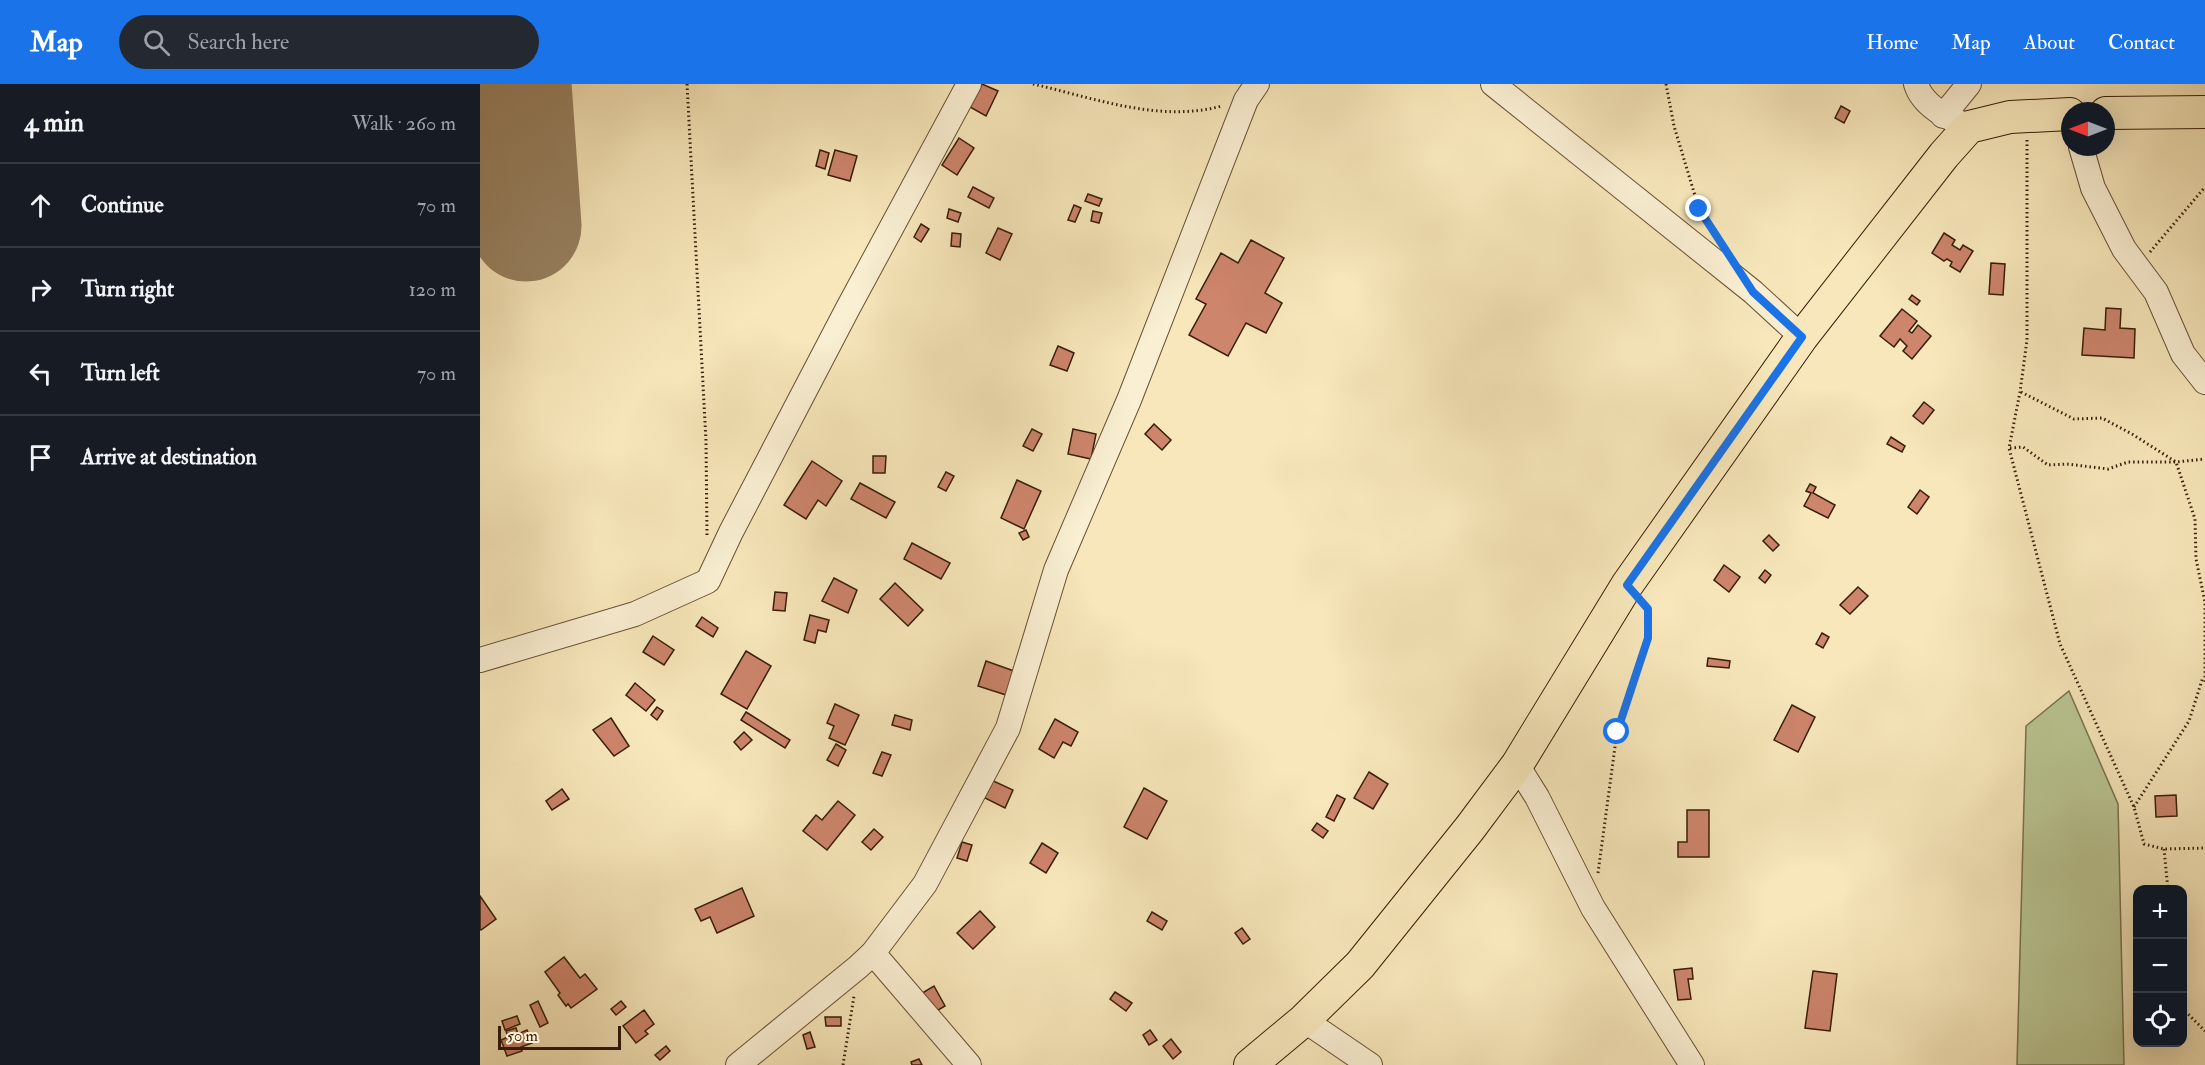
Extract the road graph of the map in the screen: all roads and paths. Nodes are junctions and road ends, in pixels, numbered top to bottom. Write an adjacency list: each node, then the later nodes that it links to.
1 (687, 84): 24 (path)
2 (969, 84): 26 (street)
3 (1033, 84): 8 (path)
4 (1493, 84): 18 (street)
5 (1666, 84): 16 (path)
6 (1969, 84): 13 (street)
7 (1914, 87): 13 (street)
8 (1251, 92): 35 (street)
9 (2205, 112): 10 (main road)
10 (2115, 113)
11 (2061, 114): 12 (main road)
12 (2027, 116): 13 (main road); 20 (path)
13 (1956, 122): 18 (main road)
14 (2084, 156): 17 (street)
15 (2205, 187): 17 (path)
16 (1717, 237)
17 (2139, 268): 19 (street)
18 (1802, 337): 25 (main road)
19 (2205, 382)
20 (2020, 392): 21 (path); 23 (path)
21 (2009, 448): 23 (path); 30 (path)
22 (2205, 459): 23 (path)
23 (2176, 462): 27 (path)
24 (708, 546)
25 (1627, 585): 29 (main road); 33 (path)
26 (480, 660)
27 (2204, 676): 28 (path); 30 (path)
28 (2205, 684)
29 (1517, 765): 37 (main road); 44 (street)
30 (2134, 807): 32 (path)
31 (2205, 848): 32 (path)
32 (2164, 849): 34 (path)
33 (1598, 873)
34 (2168, 885)
35 (866, 960): 39 (street); 40 (path); 41 (street)
36 (2187, 1013): 38 (path)
37 (1304, 1020): 42 (main road); 43 (street)
38 (2205, 1031)
39 (738, 1065)
40 (843, 1065)
41 (969, 1065)
42 (1250, 1065)
43 (1370, 1065)
44 (1692, 1065)

